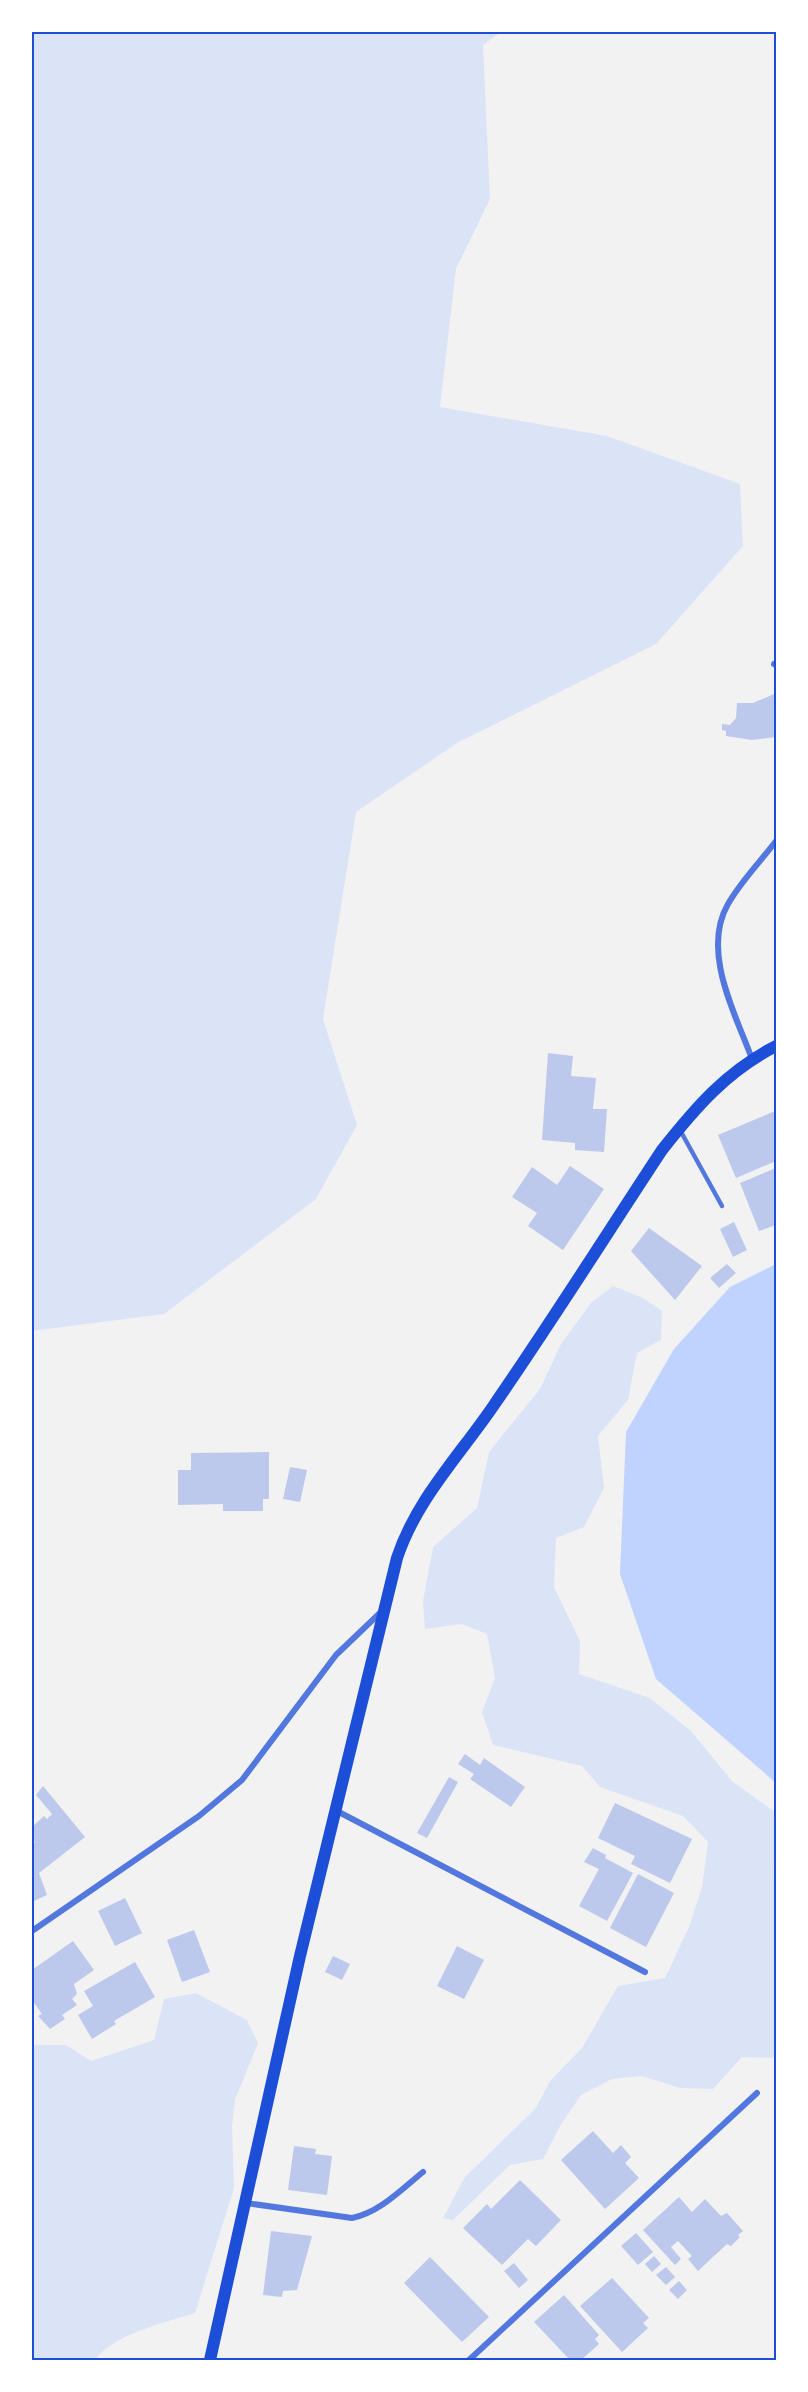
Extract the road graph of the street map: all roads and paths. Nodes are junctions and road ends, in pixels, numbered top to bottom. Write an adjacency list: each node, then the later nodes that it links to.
1 (777, 841): 3 (street)
2 (777, 1046): 3 (main road)
3 (752, 1059): 4 (main road)
4 (679, 1129): 5 (lane); 6 (main road)
5 (722, 1206)
6 (386, 1608): 7 (main road); 8 (street)
7 (335, 1810): 9 (street); 12 (main road)
8 (32, 1931)
9 (645, 1972)
10 (758, 2093): 14 (street)
11 (423, 2172): 12 (street)
12 (246, 2204): 13 (main road)
13 (210, 2361)
14 (469, 2361)

